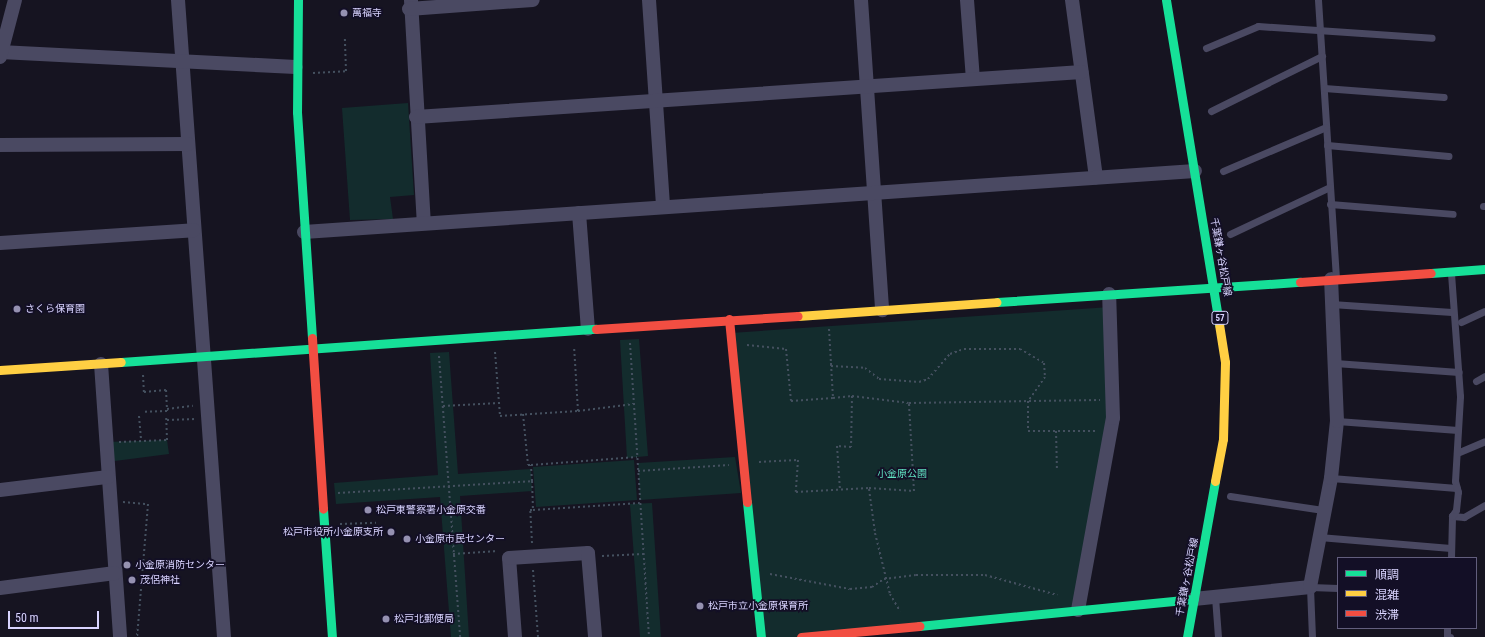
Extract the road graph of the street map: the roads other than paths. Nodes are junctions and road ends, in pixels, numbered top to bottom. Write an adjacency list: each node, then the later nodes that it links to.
1 (14, 0): 15 (street)
2 (178, 0): 17 (street)
3 (298, 0): 18 (street)
4 (533, 0): 11 (street)
5 (649, 0): 24 (street)
6 (861, 0): 21 (street)
7 (967, 0): 20 (street)
8 (1072, 0): 19 (street)
9 (1166, 0): 32 (street, 千葉鎌ヶ谷松戸線 / 57)
10 (1318, 0): 12 (lane)
11 (410, 4): 26 (street)
12 (1320, 30): 13 (lane); 14 (lane); 16 (lane)
13 (1432, 38)
14 (1206, 48)
15 (0, 54): 17 (street)
16 (1322, 56): 22 (lane); 25 (lane)
17 (183, 64): 18 (street); 28 (street)
18 (302, 70): 43 (street)
19 (1081, 72): 20 (street); 34 (street)
20 (973, 79): 21 (street)
21 (867, 87): 24 (street); 36 (street)
22 (1324, 88): 23 (lane); 27 (lane)
23 (1444, 97)
24 (656, 101): 26 (street); 38 (street)
25 (1211, 111)
26 (416, 117): 41 (street)
27 (1326, 127): 30 (lane); 33 (lane)
28 (188, 144): 29 (street); 42 (street)
29 (0, 145)
30 (1327, 145): 31 (lane); 35 (lane)
31 (1449, 156)
32 (1195, 171): 34 (street); 49 (street, 千葉鎌ヶ谷松戸線 / 57)
33 (1223, 171)
34 (1096, 177): 36 (street)
35 (1330, 187): 37 (lane); 44 (lane)
36 (874, 192): 38 (street); 52 (street)
37 (1330, 204): 40 (lane); 48 (lane)
38 (663, 207): 39 (street)
39 (579, 213): 41 (street); 57 (street)
40 (1453, 214)
41 (424, 223): 43 (street)
42 (194, 230): 45 (street); 59 (street)
43 (304, 232): 58 (street)
44 (1230, 234)
45 (0, 244)
46 (1485, 269): 47 (street)
47 (1451, 271): 48 (street); 54 (lane)
48 (1333, 279): 49 (street); 51 (street)
49 (1215, 286): 50 (street); 86 (street, 千葉鎌ヶ谷松戸線 / 57)
50 (1109, 294): 52 (street); 87 (street)
51 (1331, 304): 54 (lane); 60 (street)
52 (882, 310): 55 (street)
53 (1485, 311): 56 (lane)
54 (1452, 312): 63 (lane)
55 (730, 319): 57 (street); 94 (street)
56 (1461, 322)
57 (588, 329): 58 (street)
58 (313, 348): 59 (street); 91 (street)
59 (204, 356): 61 (street); 90 (street)
60 (1335, 363): 63 (lane); 66 (street)
61 (101, 364): 62 (street); 70 (street)
62 (0, 370)
63 (1459, 372): 67 (lane)
64 (1485, 376): 65 (lane)
65 (1476, 381)
66 (1337, 421): 67 (lane); 71 (street)
67 (1458, 430): 69 (lane)
68 (1485, 441): 69 (lane)
69 (1457, 453): 72 (lane)
70 (108, 477): 73 (street); 81 (street)
71 (1330, 478): 72 (lane); 76 (street)
72 (1457, 488): 77 (lane)
73 (0, 490)
74 (1230, 496): 76 (lane)
75 (1485, 505): 77 (lane)
76 (1323, 510): 78 (street)
77 (1452, 516): 79 (lane)
78 (1319, 537): 79 (lane); 82 (street)
79 (1451, 548): 80 (lane)
80 (1451, 557)
81 (115, 573): 83 (street); 89 (street)
82 (1310, 586): 84 (lane); 85 (street); 98 (lane)
83 (0, 588)
84 (1337, 588)
85 (1215, 597): 86 (street); 97 (lane)
86 (1194, 599): 87 (street); 96 (street, 千葉鎌ヶ谷松戸線 / 57)
87 (1079, 604): 95 (street)
88 (1447, 629): 99 (lane)
89 (120, 637)
90 (224, 637)
91 (332, 637)
92 (515, 637): 93 (street)
93 (595, 637)
94 (761, 637)
95 (801, 637)
96 (1187, 637)
97 (1218, 637)
98 (1312, 637)
99 (1450, 637)

